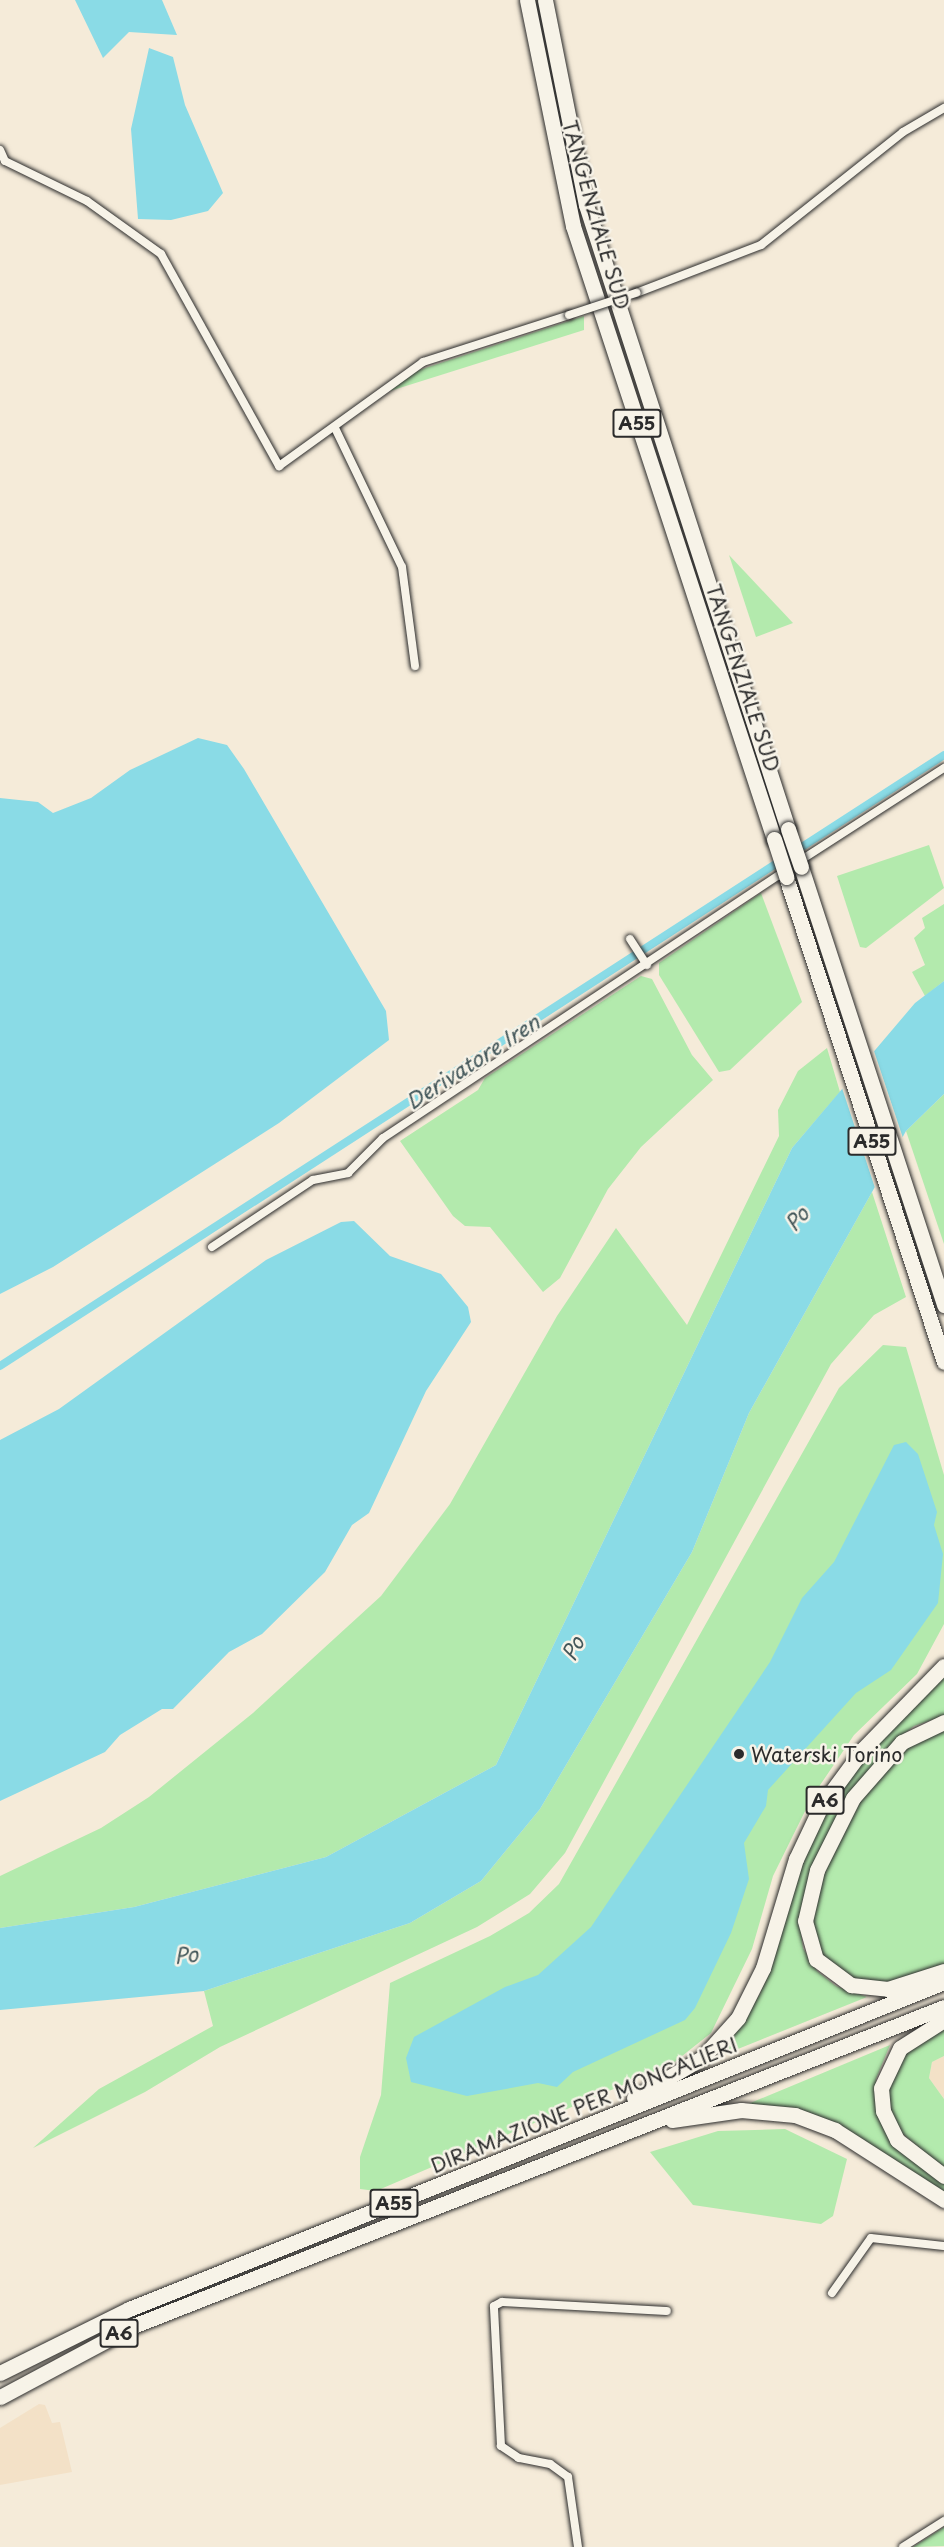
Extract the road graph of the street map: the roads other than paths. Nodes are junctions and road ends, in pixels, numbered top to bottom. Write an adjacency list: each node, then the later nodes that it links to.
1 (527, 0): 12 (highway, TANGENZIALE SUD / A55, bridge)
2 (545, 0): 11 (highway, TANGENZIALE SUD / A55, bridge)
3 (944, 108): 5 (street, bridge)
4 (0, 150): 5 (street)
5 (335, 428): 6 (street)
6 (414, 666)
7 (944, 768): 9 (street)
8 (630, 939): 9 (street)
9 (647, 965): 10 (street)
10 (212, 1247)
11 (943, 1301)
12 (944, 1362)
13 (944, 1666): 20 (highway, A6)
14 (944, 1722): 15 (highway)
15 (944, 1971)
16 (944, 1982): 20 (highway, DIRAMAZIONE PER MONCALIERI / A55)
17 (944, 2007): 19 (highway, DIRAMAZIONE PER MONCALIERI / A55)
18 (944, 2020): 21 (highway)
19 (654, 2122): 22 (highway); 25 (highway, DIRAMAZIONE PER MONCALIERI / A55)
20 (549, 2142): 24 (highway, DIRAMAZIONE PER MONCALIERI / A55)
21 (944, 2176)
22 (944, 2200)
23 (944, 2246): 26 (street)
24 (238, 2265): 28 (highway, A6)
25 (244, 2282): 29 (highway, A6)
26 (831, 2293)
27 (667, 2311): 31 (street)
28 (0, 2373)
29 (0, 2397)
30 (944, 2521): 32 (street)
31 (578, 2547)
32 (903, 2547)

